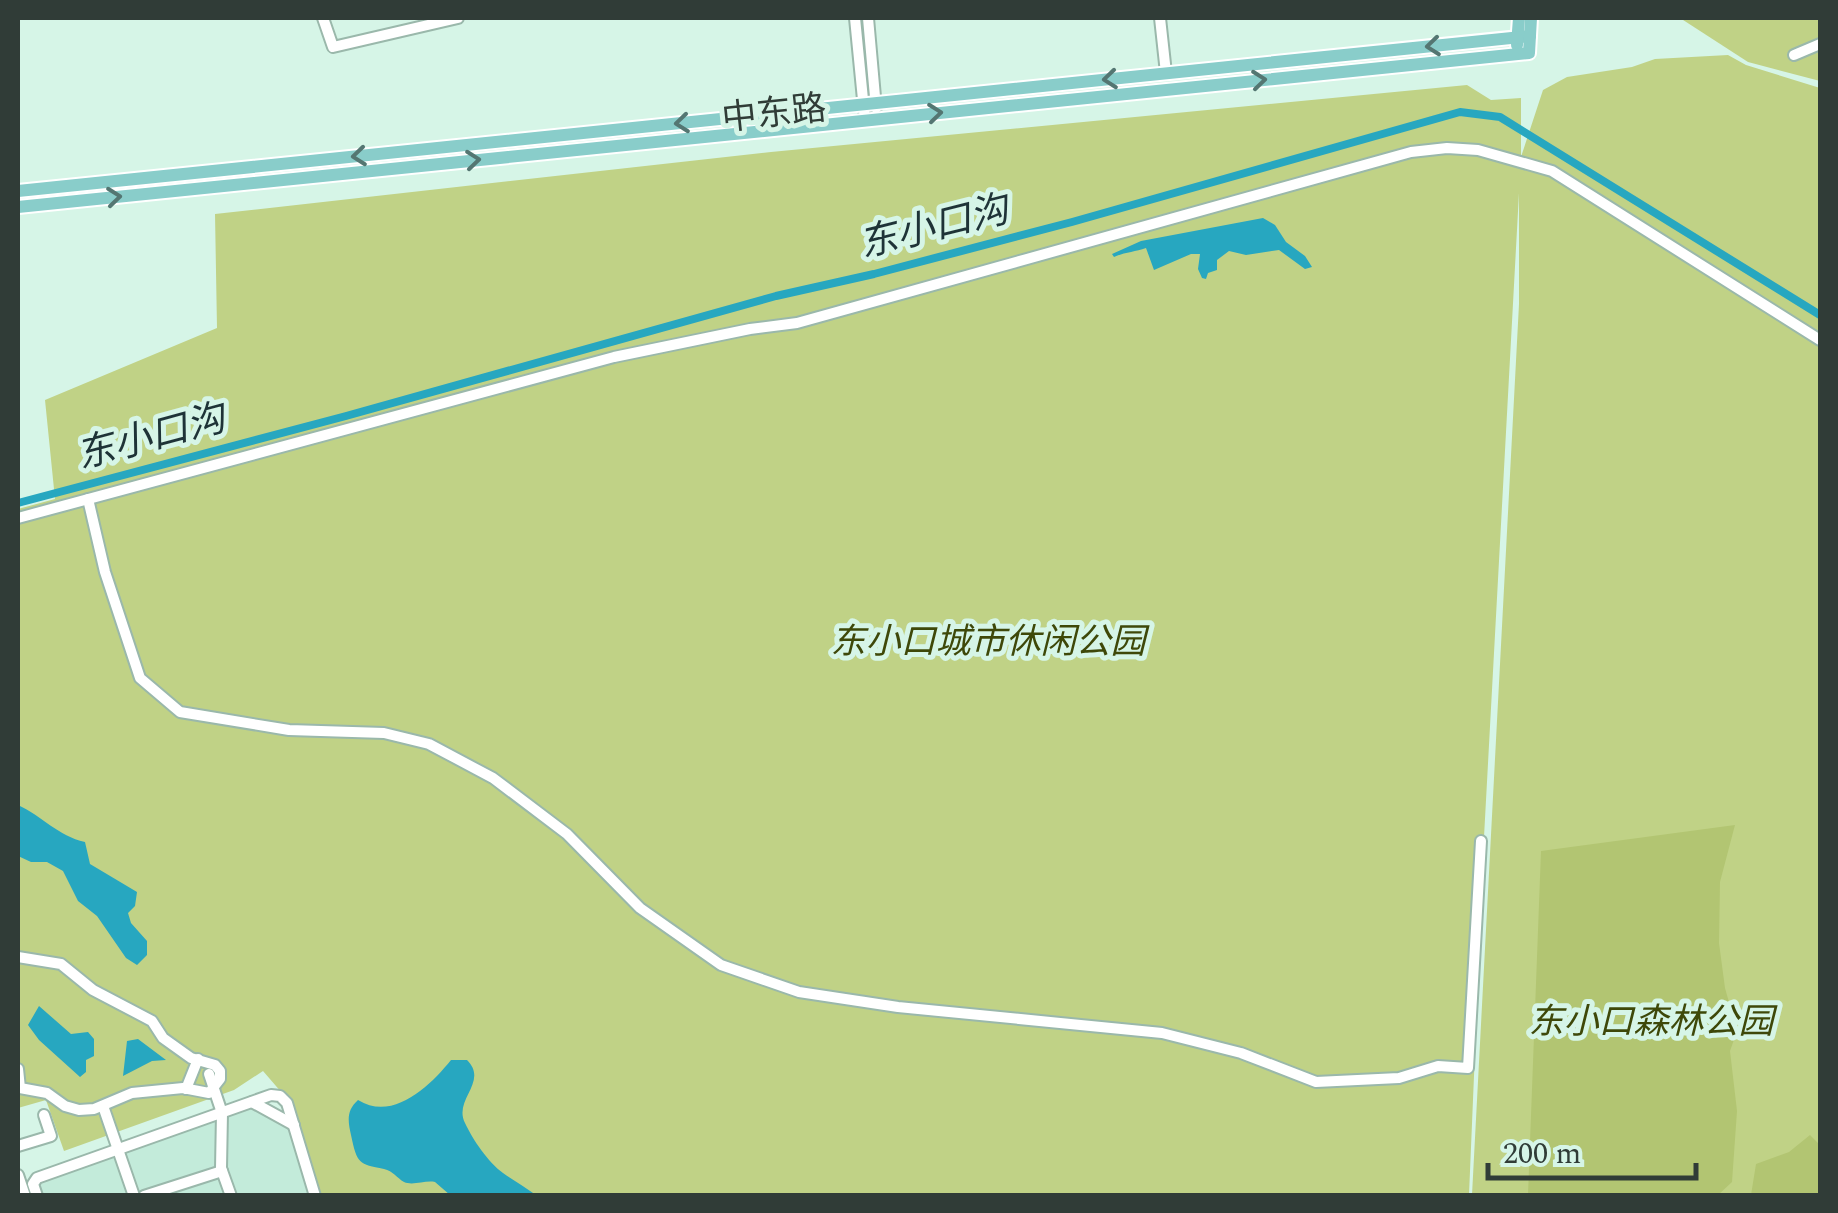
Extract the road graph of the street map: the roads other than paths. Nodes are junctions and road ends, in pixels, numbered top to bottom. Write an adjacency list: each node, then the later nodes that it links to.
1 (323, 18): 2 (street)
2 (458, 18)
3 (856, 18): 12 (street)
4 (868, 18): 12 (street)
5 (1160, 18): 11 (street)
6 (1518, 18): 8 (main road)
7 (1531, 18): 8 (main road)
8 (1524, 37): 11 (main road, 中东路, one-way to 11); 13 (main road, 中东路, one-way to 8)
9 (1820, 44): 10 (street)
10 (1794, 55)
11 (1166, 73): 12 (main road, 中东路, one-way to 12)
12 (870, 104): 13 (street); 14 (main road, 中东路, one-way to 14)
13 (872, 120): 15 (main road, 中东路, one-way to 13)
14 (18, 191)
15 (18, 206)
16 (1820, 340): 17 (street)
17 (88, 499): 18 (street); 19 (street)
18 (18, 518)
19 (1481, 841)
20 (18, 956): 21 (street)
21 (198, 1059): 24 (street); 25 (street)
22 (18, 1069): 27 (street)
23 (209, 1074): 25 (street)
24 (186, 1089): 25 (street); 27 (street)
25 (214, 1089): 28 (street)
26 (252, 1102): 28 (street); 30 (street); 30 (street)
27 (103, 1106): 32 (street)
28 (222, 1113): 32 (street); 33 (street)
29 (44, 1114): 31 (street)
30 (294, 1125): 40 (street)
31 (18, 1146)
32 (118, 1150): 36 (street); 37 (street)
33 (222, 1170): 38 (street); 39 (street)
34 (18, 1175): 35 (street)
35 (25, 1196)
36 (37, 1196)
37 (134, 1196)
38 (144, 1196)
39 (231, 1196)
40 (315, 1196)

